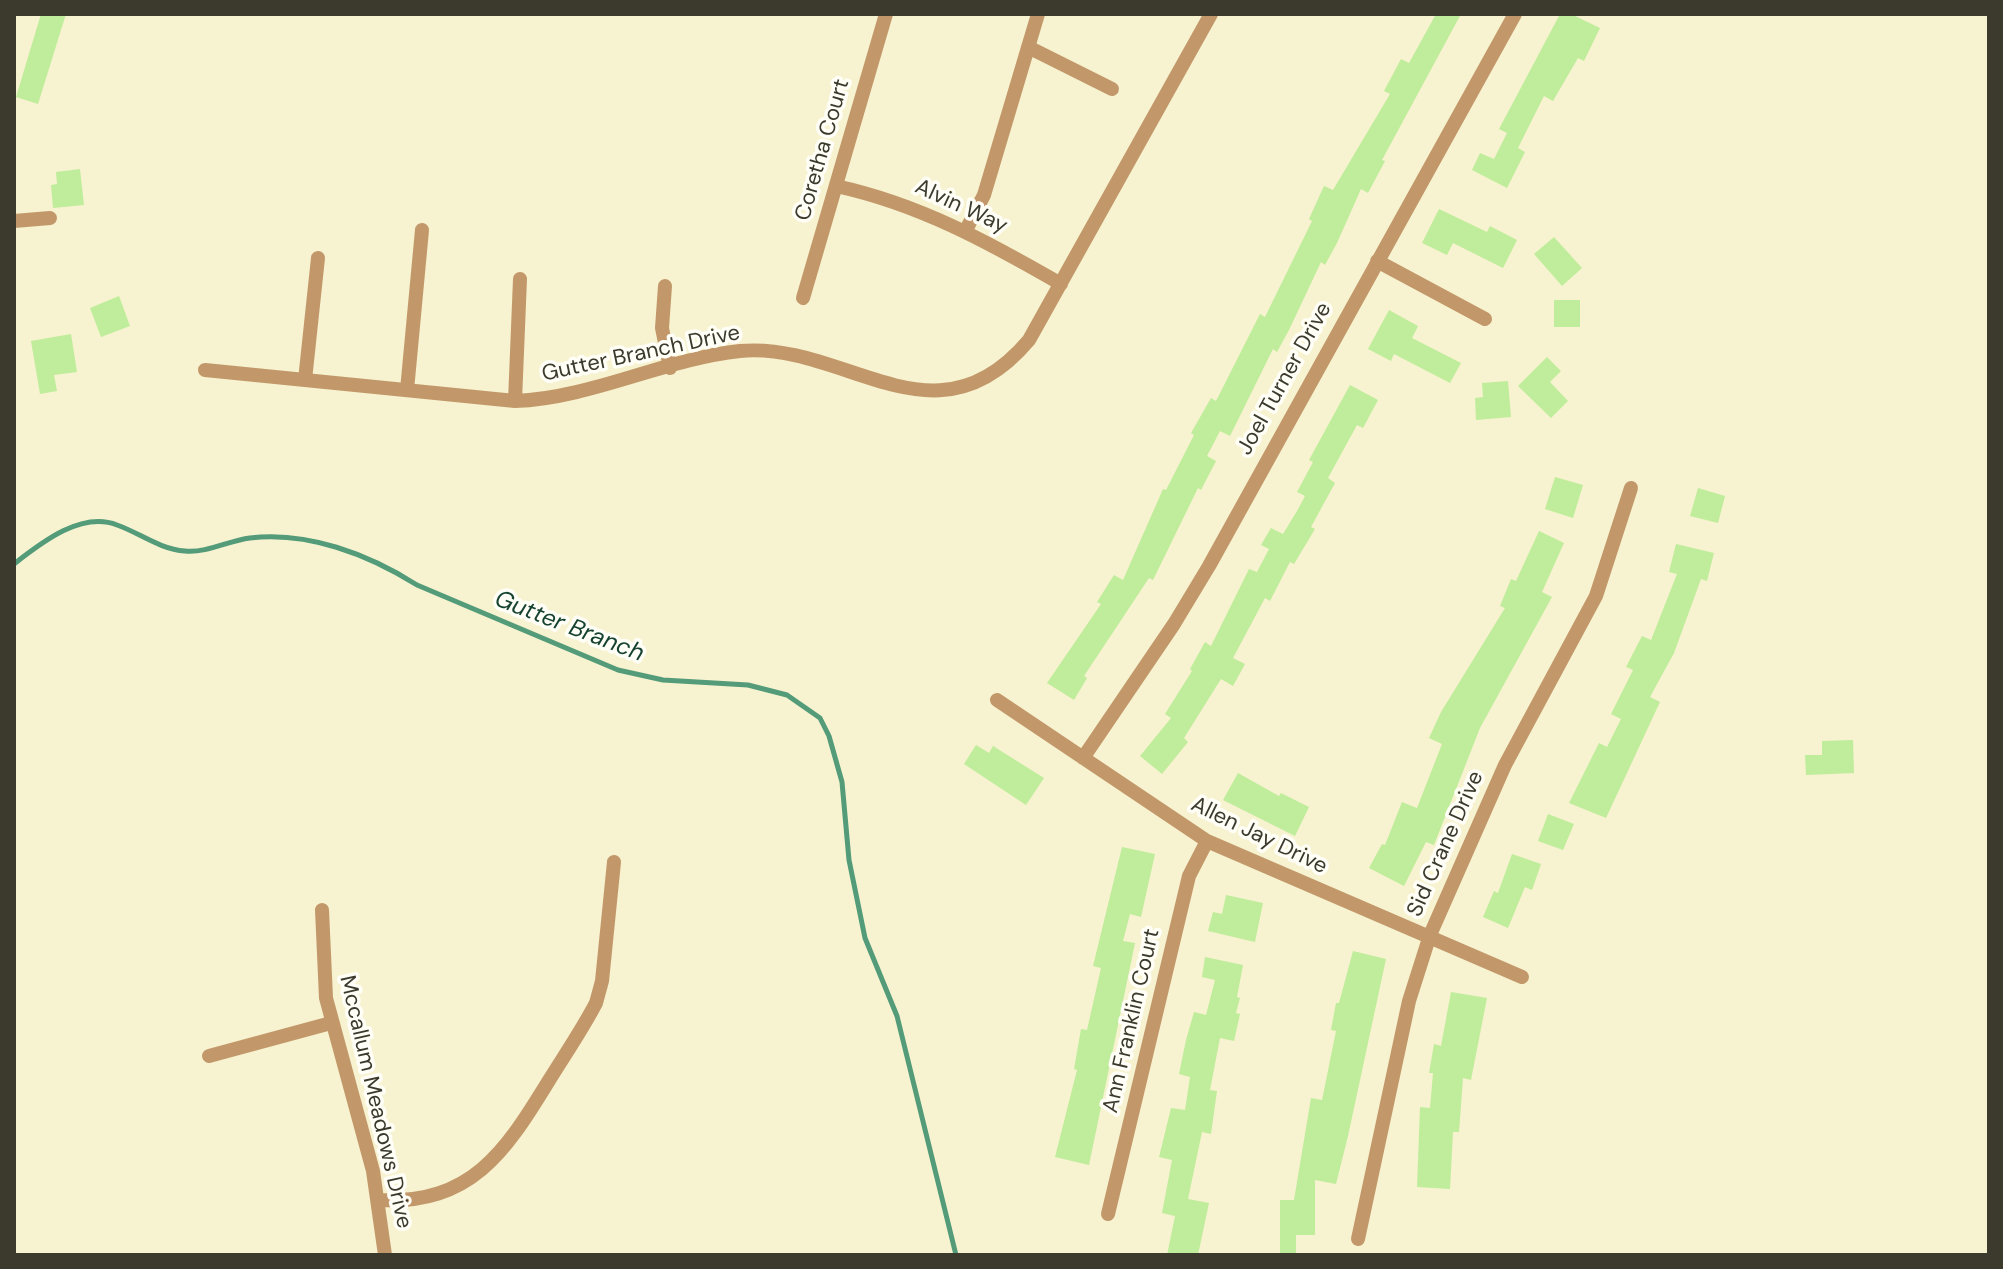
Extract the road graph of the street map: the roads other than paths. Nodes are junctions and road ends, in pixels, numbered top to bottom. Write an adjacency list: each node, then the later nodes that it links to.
1 (886, 14): 7 (street, Coretha Court)
2 (1038, 14): 5 (street)
3 (1211, 14): 15 (street, Gutter Branch Drive)
4 (1515, 14): 13 (street, Joel Turner Drive)
5 (1028, 47): 6 (street); 11 (street)
6 (1112, 89)
7 (836, 186): 11 (street, Alvin Way); 17 (street, Coretha Court)
8 (50, 218): 9 (street)
9 (14, 221)
10 (422, 230): 22 (street)
11 (966, 230): 15 (street, Alvin Way)
12 (318, 258): 21 (street)
13 (1377, 261): 18 (street); 26 (street, Joel Turner Drive)
14 (520, 279): 23 (street)
15 (1061, 284): 19 (street, Gutter Branch Drive)
16 (665, 286): 19 (street)
17 (803, 298)
18 (1485, 319)
19 (670, 368): 23 (street, Gutter Branch Drive)
20 (205, 370): 21 (street, Gutter Branch Drive)
21 (305, 380): 22 (street, Gutter Branch Drive)
22 (407, 390): 23 (street, Gutter Branch Drive)
23 (515, 401)
24 (1631, 488): 30 (street, Sid Crane Drive)
25 (997, 700): 26 (street, Allen Jay Drive)
26 (1083, 758): 27 (street, Allen Jay Drive)
27 (1207, 841): 30 (street, Allen Jay Drive); 35 (street, Ann Franklin Court)
28 (614, 862): 34 (street)
29 (322, 910): 32 (street, Mccallum Meadows Drive)
30 (1430, 935): 31 (street, Allen Jay Drive); 36 (street, Sid Crane Drive)
31 (1522, 977)
32 (331, 1023): 33 (street); 34 (street, Mccallum Meadows Drive)
33 (209, 1056)
34 (379, 1200): 37 (street, Mccallum Meadows Drive)
35 (1108, 1214)
36 (1358, 1239)
37 (385, 1255)

